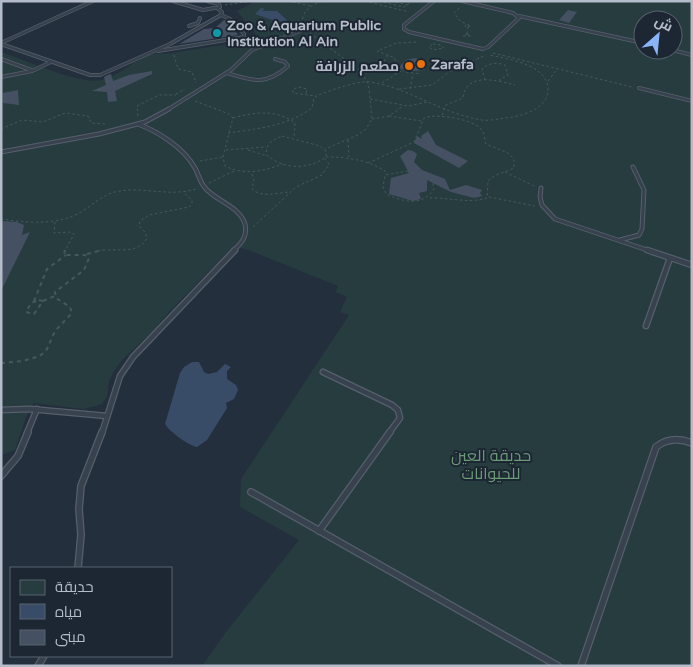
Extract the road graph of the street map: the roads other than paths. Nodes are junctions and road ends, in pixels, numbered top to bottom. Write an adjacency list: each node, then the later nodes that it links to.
1 (93, 1): 13 (lane)
2 (173, 1): 6 (lane)
3 (207, 1): 6 (lane)
4 (434, 1): 8 (lane)
5 (462, 1): 8 (lane)
6 (219, 7): 7 (lane)
7 (221, 15): 14 (lane); 14 (lane)
8 (519, 16): 12 (lane)
9 (200, 18): 10 (lane)
10 (189, 26)
11 (305, 29): 19 (lane)
12 (633, 42)
13 (1, 44): 17 (lane)
14 (154, 51): 17 (lane)
15 (1, 59): 18 (lane)
16 (275, 59): 19 (lane)
17 (51, 62): 18 (lane)
18 (32, 71): 20 (lane)
19 (227, 73): 23 (lane)
20 (2, 76)
21 (639, 88): 22 (lane)
22 (692, 101)
23 (138, 124): 24 (lane); 34 (lane)
24 (1, 152)
25 (633, 167): 27 (lane)
26 (541, 188): 27 (lane)
27 (618, 241): 28 (lane)
28 (670, 258): 29 (lane); 30 (lane)
29 (692, 265)
30 (646, 326)
31 (323, 372): 38 (lane)
32 (38, 409): 33 (lane); 34 (lane); 36 (lane)
33 (1, 410)
34 (106, 416): 39 (lane)
35 (692, 443): 41 (lane)
36 (1, 476)
37 (251, 492): 38 (lane)
38 (319, 531): 40 (lane)
39 (78, 567)
40 (558, 666)
41 (581, 666)

